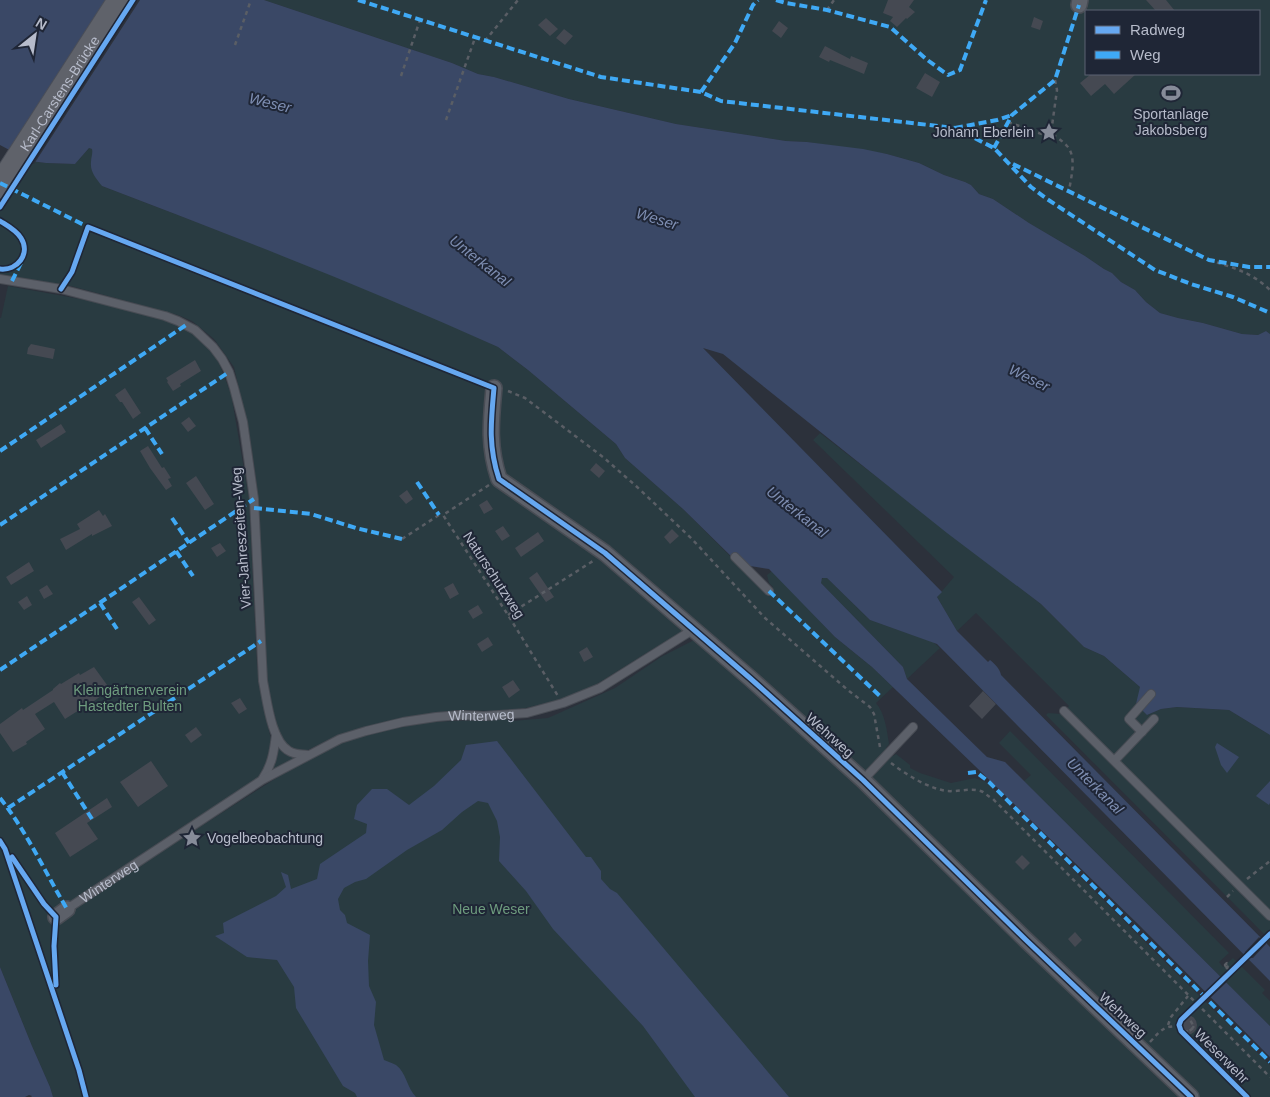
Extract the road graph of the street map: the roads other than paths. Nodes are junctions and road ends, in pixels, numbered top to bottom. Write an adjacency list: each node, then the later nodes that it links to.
1 (120, 0): 2 (main road, Karl-Carstens-Brücke)
2 (0, 186)
3 (0, 279): 13 (lane, Vier-Jahreszeiten-Weg)
4 (494, 388): 7 (street, Wehrweg)
5 (735, 557): 6 (lane)
6 (770, 591)
7 (694, 629): 14 (lane, Winterweg); 17 (street, Wehrweg)
8 (1151, 694): 12 (lane)
9 (1064, 711): 15 (lane)
10 (1154, 719): 12 (lane)
11 (913, 727): 17 (lane)
12 (1142, 732): 15 (lane)
13 (276, 735): 14 (lane, Vier-Jahreszeiten-Weg); 16 (lane)
14 (310, 754): 16 (lane, Winterweg)
15 (1115, 760): 19 (lane)
16 (262, 780): 18 (lane, Winterweg)
17 (863, 780): 20 (street, Wehrweg)
18 (61, 913)
19 (1270, 916)
20 (1191, 1097)

